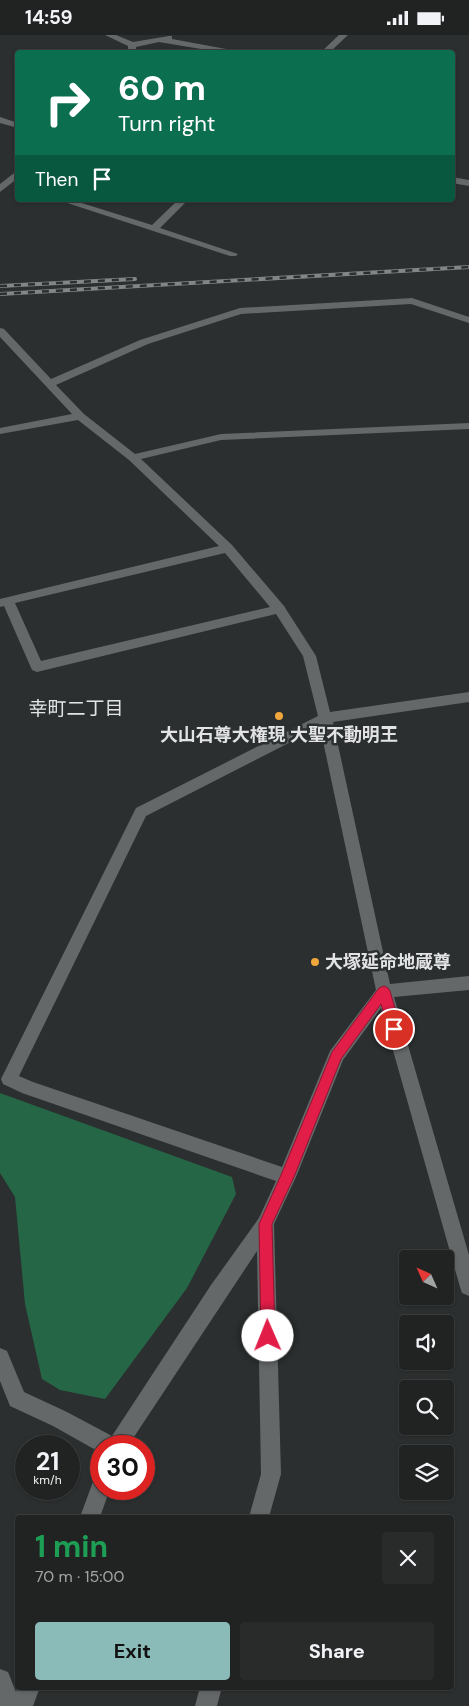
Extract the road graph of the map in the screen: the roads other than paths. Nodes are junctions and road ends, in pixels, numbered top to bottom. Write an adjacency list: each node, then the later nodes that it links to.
1 (109, 35): 5 (street)
2 (186, 35): 4 (street)
3 (344, 35): 7 (street)
4 (160, 40): 5 (street); 6 (street)
5 (132, 49)
6 (225, 50)
7 (327, 50)
8 (0, 120): 9 (street)
9 (15, 125)
10 (15, 176): 13 (street)
11 (455, 181): 12 (street)
12 (469, 183)
13 (4, 186)
14 (69, 202): 16 (street)
15 (181, 202): 16 (street)
16 (153, 229): 17 (street)
17 (233, 255)
18 (469, 319): 20 (street)
19 (0, 331): 20 (street)
20 (50, 384): 21 (street)
21 (80, 416): 23 (street); 24 (street)
22 (469, 426): 24 (street)
23 (0, 431)
24 (133, 458): 25 (street)
25 (228, 548): 26 (street); 27 (street)
26 (4, 602): 27 (street)
27 (279, 609): 29 (street)
28 (469, 697): 29 (street)
29 (325, 718): 31 (street); 32 (street)
30 (469, 983): 31 (street)
31 (384, 991): 33 (street); 35 (street)
32 (4, 1074): 33 (street)
33 (287, 1177): 34 (street)
34 (266, 1224): 37 (street); 41 (street)
35 (469, 1287)
36 (0, 1357): 38 (street)
37 (124, 1435)
38 (90, 1436)
39 (96, 1500): 40 (street)
40 (91, 1515)
41 (260, 1515)
42 (0, 1680): 45 (street)
43 (28, 1690): 46 (street)
44 (210, 1690): 47 (street)
45 (11, 1706)
46 (22, 1706)
47 (206, 1706)

